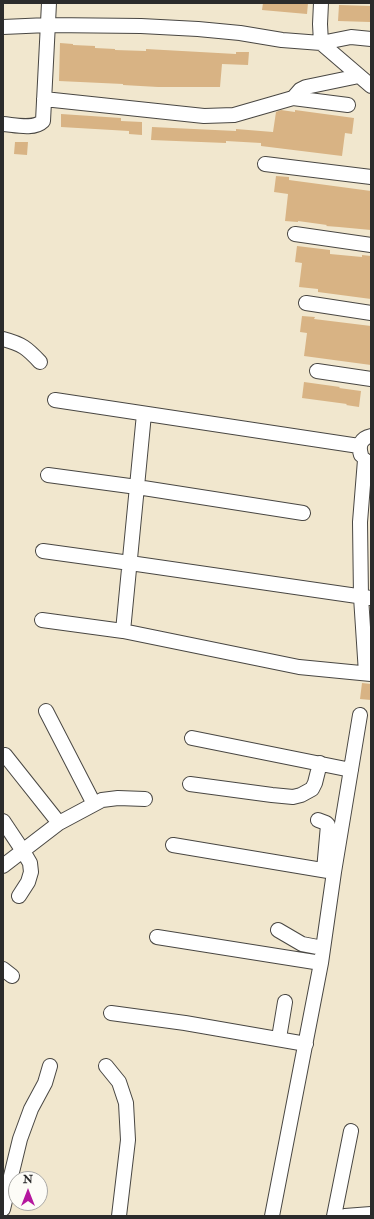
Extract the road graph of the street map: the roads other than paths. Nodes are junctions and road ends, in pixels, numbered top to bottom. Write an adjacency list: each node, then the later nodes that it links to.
1 (49, 3): 3 (street)
2 (321, 3): 6 (street)
3 (48, 25): 4 (street); 6 (street); 10 (street)
4 (3, 27)
5 (371, 39): 6 (street)
6 (321, 43): 7 (street)
7 (359, 76): 8 (street); 9 (street)
8 (371, 86)
9 (293, 98): 10 (street); 11 (street)
10 (44, 99): 12 (street)
11 (348, 105)
12 (3, 124)
13 (265, 164): 14 (street)
14 (371, 177)
15 (295, 234): 16 (street)
16 (371, 245)
17 (306, 303): 18 (street)
18 (371, 312)
19 (3, 339): 20 (street)
20 (40, 362)
21 (317, 371): 22 (street)
22 (371, 379)
23 (55, 400): 24 (street)
24 (144, 414): 26 (street); 29 (street)
25 (371, 436): 26 (street)
26 (359, 446): 27 (street)
27 (368, 463): 31 (street)
28 (48, 475): 29 (street)
29 (137, 487): 30 (street); 33 (street)
30 (303, 513)
31 (365, 522): 34 (street)
32 (44, 551): 33 (street)
33 (130, 563): 34 (street); 36 (street)
34 (366, 598): 37 (street)
35 (42, 620): 36 (street)
36 (123, 631): 37 (street)
37 (369, 673)
38 (46, 710): 46 (street)
39 (360, 715): 43 (street)
40 (192, 738): 42 (street)
41 (5, 755): 49 (street)
42 (320, 763): 43 (street); 44 (street)
43 (351, 770): 53 (street)
44 (190, 784)
45 (145, 799): 46 (street)
46 (94, 804): 49 (street)
47 (318, 820): 53 (street)
48 (3, 821): 51 (street)
49 (59, 823): 51 (street)
50 (173, 845): 53 (street)
51 (23, 851): 52 (street); 54 (street)
52 (3, 866)
53 (329, 871): 57 (street)
54 (18, 896)
55 (278, 930): 57 (street)
56 (157, 937): 58 (street)
57 (323, 948): 58 (street)
58 (321, 963): 62 (street)
59 (285, 1002): 61 (street)
60 (111, 1013): 61 (street)
61 (279, 1038): 62 (street)
62 (306, 1044): 69 (street)
63 (50, 1066): 66 (street)
64 (106, 1066): 68 (street)
65 (351, 1131): 70 (street)
66 (3, 1209)
67 (371, 1214): 71 (street)
68 (119, 1216)
69 (272, 1216)
70 (334, 1216)
71 (345, 1216)

